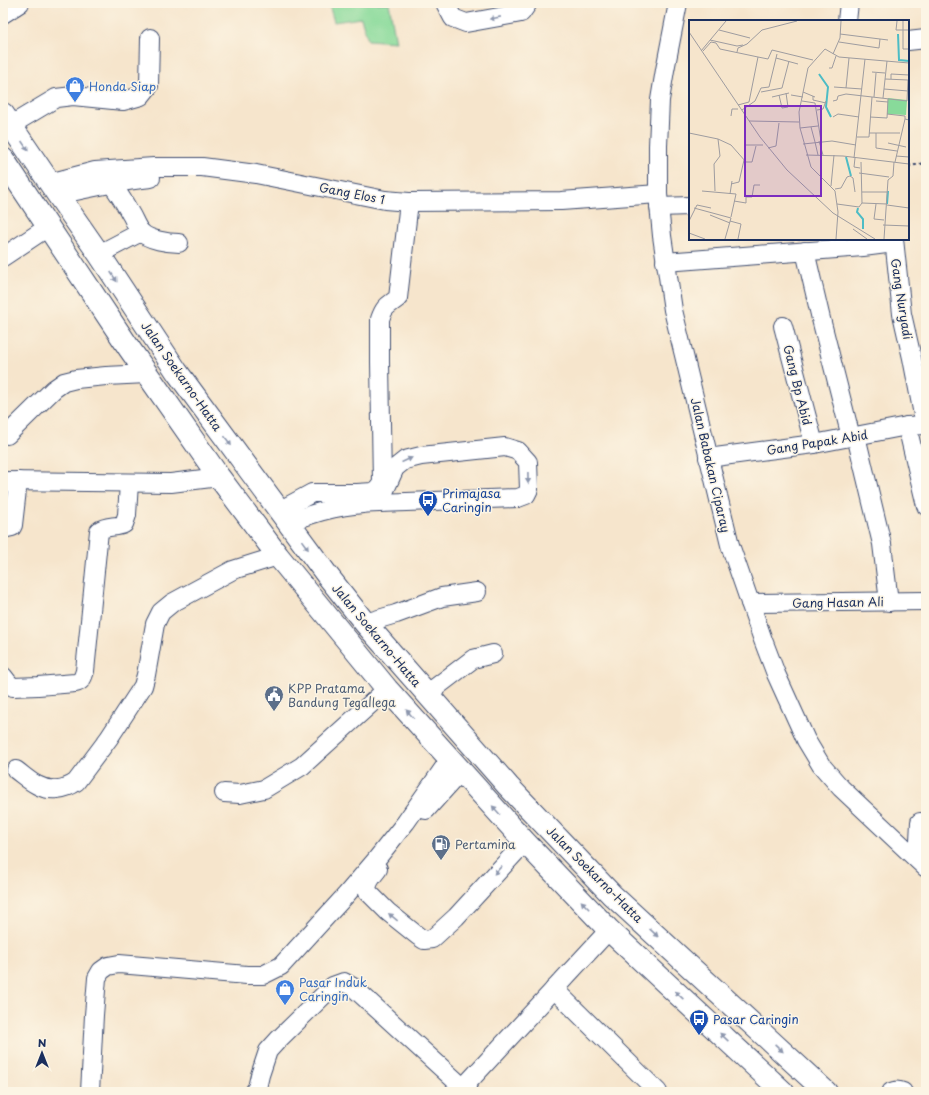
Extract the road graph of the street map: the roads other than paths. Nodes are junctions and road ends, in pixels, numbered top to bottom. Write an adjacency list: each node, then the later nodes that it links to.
1 (20, 3): 6 (street)
2 (445, 3): 3 (street, one-way to 2)
3 (528, 3)
4 (678, 3): 16 (street, Jalan Babakan Ciparay)
5 (849, 3): 7 (street)
6 (3, 14)
7 (847, 20)
8 (150, 38): 11 (street)
9 (926, 39): 10 (street)
10 (909, 41)
11 (7, 120): 15 (highway, Jalan Soekarno-Hatta, one-way to 15)
12 (4, 163): 19 (highway)
13 (184, 176): 14 (street)
14 (112, 184): 15 (street); 20 (street)
15 (54, 189): 17 (street, Gang Elos 1); 24 (highway, Jalan Soekarno-Hatta)
16 (659, 201): 17 (street, Gang Elos 1); 18 (street, Gang Elos 1); 26 (street, Jalan Babakan Ciparay)
17 (409, 202): 40 (street)
18 (689, 206)
19 (48, 227): 25 (street); 28 (highway)
20 (141, 232): 22 (street); 24 (street)
21 (894, 241): 23 (street, Gang Nuryadi); 29 (street, Gang Nuryadi)
22 (179, 243)
23 (806, 251): 26 (street, Gang Nuryadi); 32 (street)
24 (99, 254): 40 (highway, Jalan Soekarno-Hatta, one-way to 40)
25 (3, 257)
26 (665, 262): 34 (street, Jalan Babakan Ciparay)
27 (783, 326): 33 (street, Gang Bp Abid)
28 (147, 374): 31 (street); 35 (highway)
29 (925, 425): 30 (street, Gang Papak Abid)
30 (907, 426): 32 (street, Gang Papak Abid); 39 (street)
31 (7, 435)
32 (854, 436): 33 (street, Gang Papak Abid); 45 (street)
33 (814, 444): 34 (street, Gang Papak Abid)
34 (708, 458): 46 (street, Jalan Babakan Ciparay)
35 (219, 477): 37 (street); 42 (highway)
36 (10, 481): 37 (street); 41 (street)
37 (128, 482): 49 (street)
38 (379, 503): 38 (street, one-way to 38); 40 (street)
39 (926, 506)
40 (284, 517): 47 (highway, Jalan Soekarno-Hatta, one-way to 47)
41 (3, 529)
42 (278, 556): 50 (highway); 53 (street)
43 (477, 592): 47 (street)
44 (926, 601): 45 (street, Gang Hasan Ali)
45 (889, 602): 46 (street, Gang Hasan Ali)
46 (750, 603): 57 (street, Jalan Babakan Ciparay)
47 (364, 622): 51 (highway, Jalan Soekarno-Hatta)
48 (492, 654): 51 (street)
49 (3, 676)
50 (388, 689): 52 (highway, one-way to 50); 54 (street)
51 (428, 694): 65 (highway, Jalan Soekarno-Hatta, one-way to 65)
52 (456, 765): 56 (highway, one-way to 52); 56 (street, one-way to 52); 62 (street)
53 (16, 770)
54 (224, 793)
55 (920, 822): 57 (street)
56 (525, 842): 58 (highway, one-way to 56)
57 (922, 864)
58 (609, 930): 59 (street); 64 (highway, one-way to 58)
59 (554, 989): 60 (street); 63 (street)
60 (463, 1090): 61 (street)
61 (258, 1091)
62 (90, 1092)
63 (658, 1092)
64 (783, 1092)
65 (826, 1092)
66 (891, 1092): 67 (street)
67 (903, 1092)

